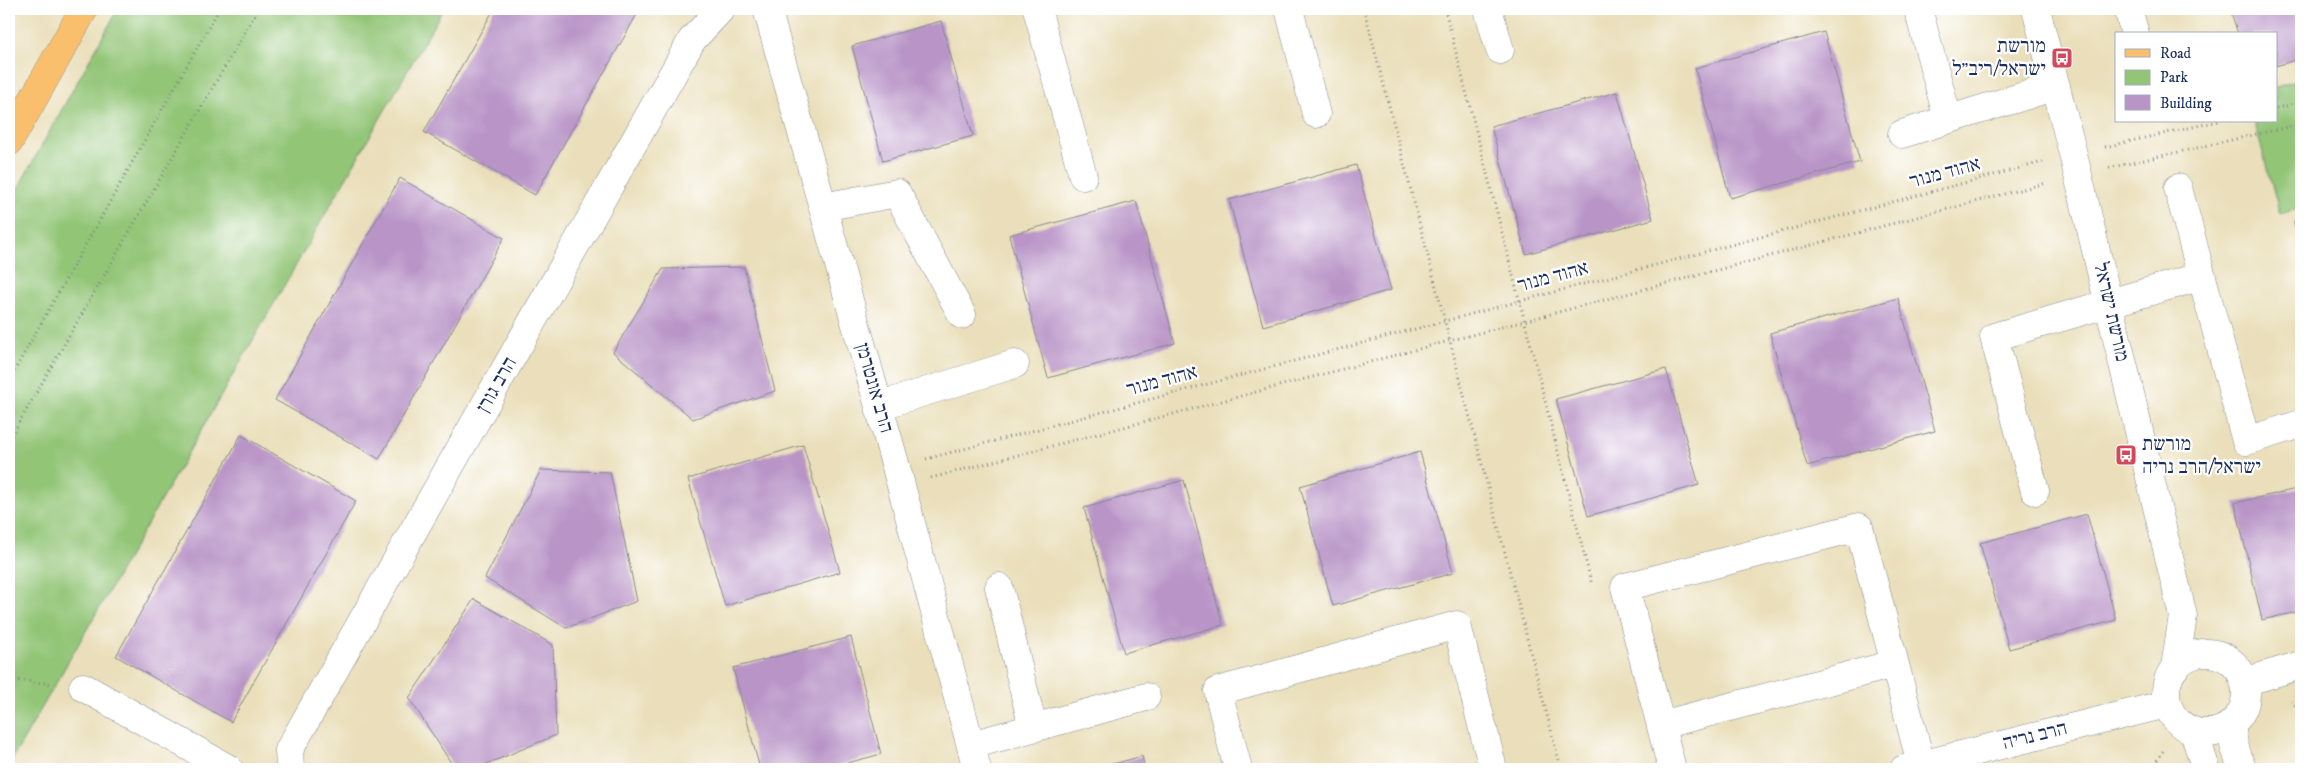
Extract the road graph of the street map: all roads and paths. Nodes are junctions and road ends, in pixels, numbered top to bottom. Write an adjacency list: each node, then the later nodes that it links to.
1 (84, 9): 24 (main road)
2 (219, 9): 37 (path)
3 (258, 9): 40 (path)
4 (721, 9): 63 (street, הרב גורן)
5 (767, 9): 28 (street, הרב אונטרמן)
6 (1037, 9): 26 (street)
7 (1289, 9): 19 (street)
8 (1364, 9): 33 (path)
9 (1445, 9): 30 (path)
10 (1488, 9): 15 (street)
11 (1918, 9): 20 (street)
12 (2036, 9): 16 (street, מורשת ישראל)
13 (2128, 9): 14 (street)
14 (2134, 32)
15 (1500, 50)
16 (2056, 86): 20 (street); 25 (street, מורשת ישראל)
17 (2301, 103): 18 (path)
18 (2278, 108)
19 (1316, 114)
20 (1948, 120): 23 (street)
21 (2215, 122): 25 (path, אהוד מנור)
22 (2301, 124): 25 (path)
23 (1902, 134)
24 (9, 142)
25 (2073, 154): 30 (path, אהוד מנור); 31 (street, מורשת ישראל); 34 (path)
26 (1083, 176)
27 (2178, 188): 29 (street)
28 (823, 208): 32 (street); 38 (street, הרב אונטרמן)
29 (2202, 276): 31 (street); 39 (street)
30 (1520, 301): 33 (path, אהוד מנור); 34 (path)
31 (2109, 302): 42 (street); 45 (street, מורשת ישראל)
32 (962, 315)
33 (1445, 321): 35 (path); 41 (path, אהוד מנור)
34 (1525, 322): 35 (path); 44 (path)
35 (1451, 341): 41 (path); 66 (path)
36 (1015, 364): 38 (street)
37 (9, 380)
38 (879, 406): 41 (street, הרב אונטרמן)
39 (2301, 424)
40 (9, 440)
41 (899, 476): 60 (street, הרב אונטרמן)
42 (2035, 491)
43 (999, 587): 57 (street)
44 (1593, 588)
45 (2183, 616): 46 (street, מורשת ישראל); 49 (street, מורשת ישראל)
46 (2211, 653): 49 (street); 51 (street)
47 (1894, 664): 56 (street); 56 (street); 61 (street)
48 (2301, 665): 51 (street)
49 (2175, 667): 54 (street)
50 (9, 678): 52 (path)
51 (2244, 682): 55 (street)
52 (82, 687): 62 (street)
53 (1146, 697): 57 (street)
54 (2167, 704): 58 (street); 61 (street, הרב נריה)
55 (2231, 724): 58 (street); 70 (street)
56 (1661, 725): 67 (street)
57 (1033, 728): 60 (street)
58 (2194, 732): 69 (street)
59 (2168, 743): 68 (path)
60 (974, 757)
61 (1911, 767)
62 (230, 769)
63 (290, 769)
64 (1238, 769): 65 (street)
65 (1493, 769)
66 (1561, 769)
67 (1672, 769)
68 (2152, 769)
69 (2206, 769)
70 (2242, 769)

